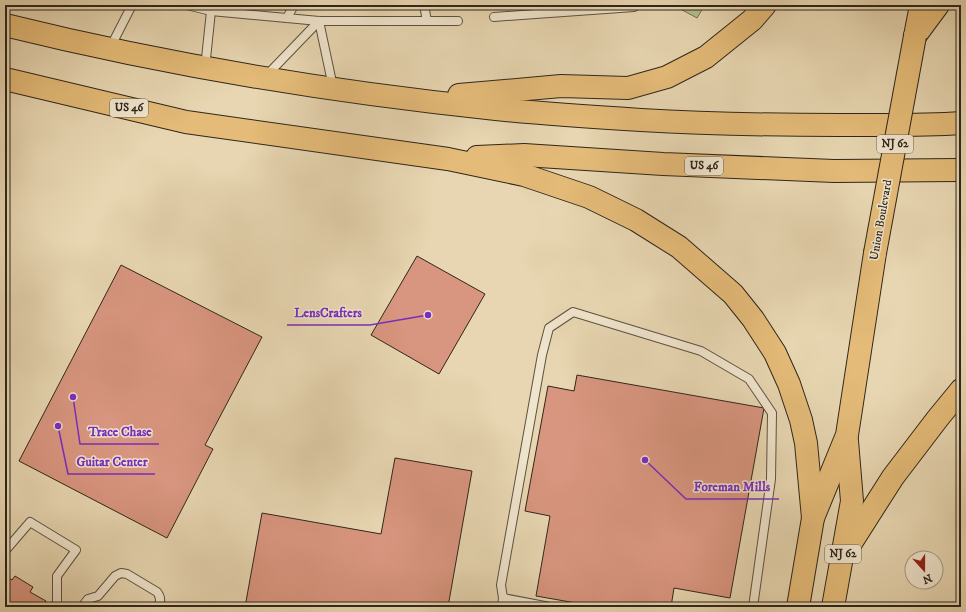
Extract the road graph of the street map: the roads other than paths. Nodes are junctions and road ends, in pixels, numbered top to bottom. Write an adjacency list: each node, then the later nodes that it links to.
1 (132, 5): 17 (lane)
2 (188, 5): 9 (lane)
3 (294, 5): 11 (lane)
4 (424, 5): 13 (lane)
5 (636, 5): 10 (lane)
6 (765, 5): 22 (main road)
7 (921, 5): 16 (main road, Union Boulevard / NJ 62)
8 (938, 5): 16 (main road)
9 (212, 8): 11 (lane); 18 (lane)
10 (494, 17)
11 (287, 18): 12 (lane)
12 (319, 21): 13 (lane); 19 (lane); 21 (lane)
13 (427, 21): 14 (lane)
14 (458, 21)
15 (5, 25): 17 (main road)
16 (915, 36): 27 (main road, Union Boulevard / NJ 62, bridge)
17 (109, 49): 18 (main road)
18 (205, 68): 19 (main road)
19 (263, 78): 21 (main road)
20 (5, 79): 24 (main road, US 46)
21 (334, 90): 22 (main road)
22 (414, 100): 23 (main road)
23 (961, 123)
24 (448, 159): 25 (main road, US 46); 28 (main road)
25 (961, 170)
26 (961, 390): 30 (main road)
27 (847, 435): 28 (main road, Union Boulevard / NJ 62); 30 (main road, Union Boulevard / NJ 62)
28 (813, 518): 38 (main road, Union Boulevard / NJ 62)
29 (5, 551): 32 (lane)
30 (842, 557): 39 (main road, Union Boulevard / NJ 62)
31 (503, 598): 35 (lane); 36 (lane); 37 (lane)
32 (54, 607)
33 (82, 607): 34 (lane)
34 (158, 607)
35 (502, 607)
36 (550, 607)
37 (753, 607)
38 (798, 607)
39 (833, 607)

